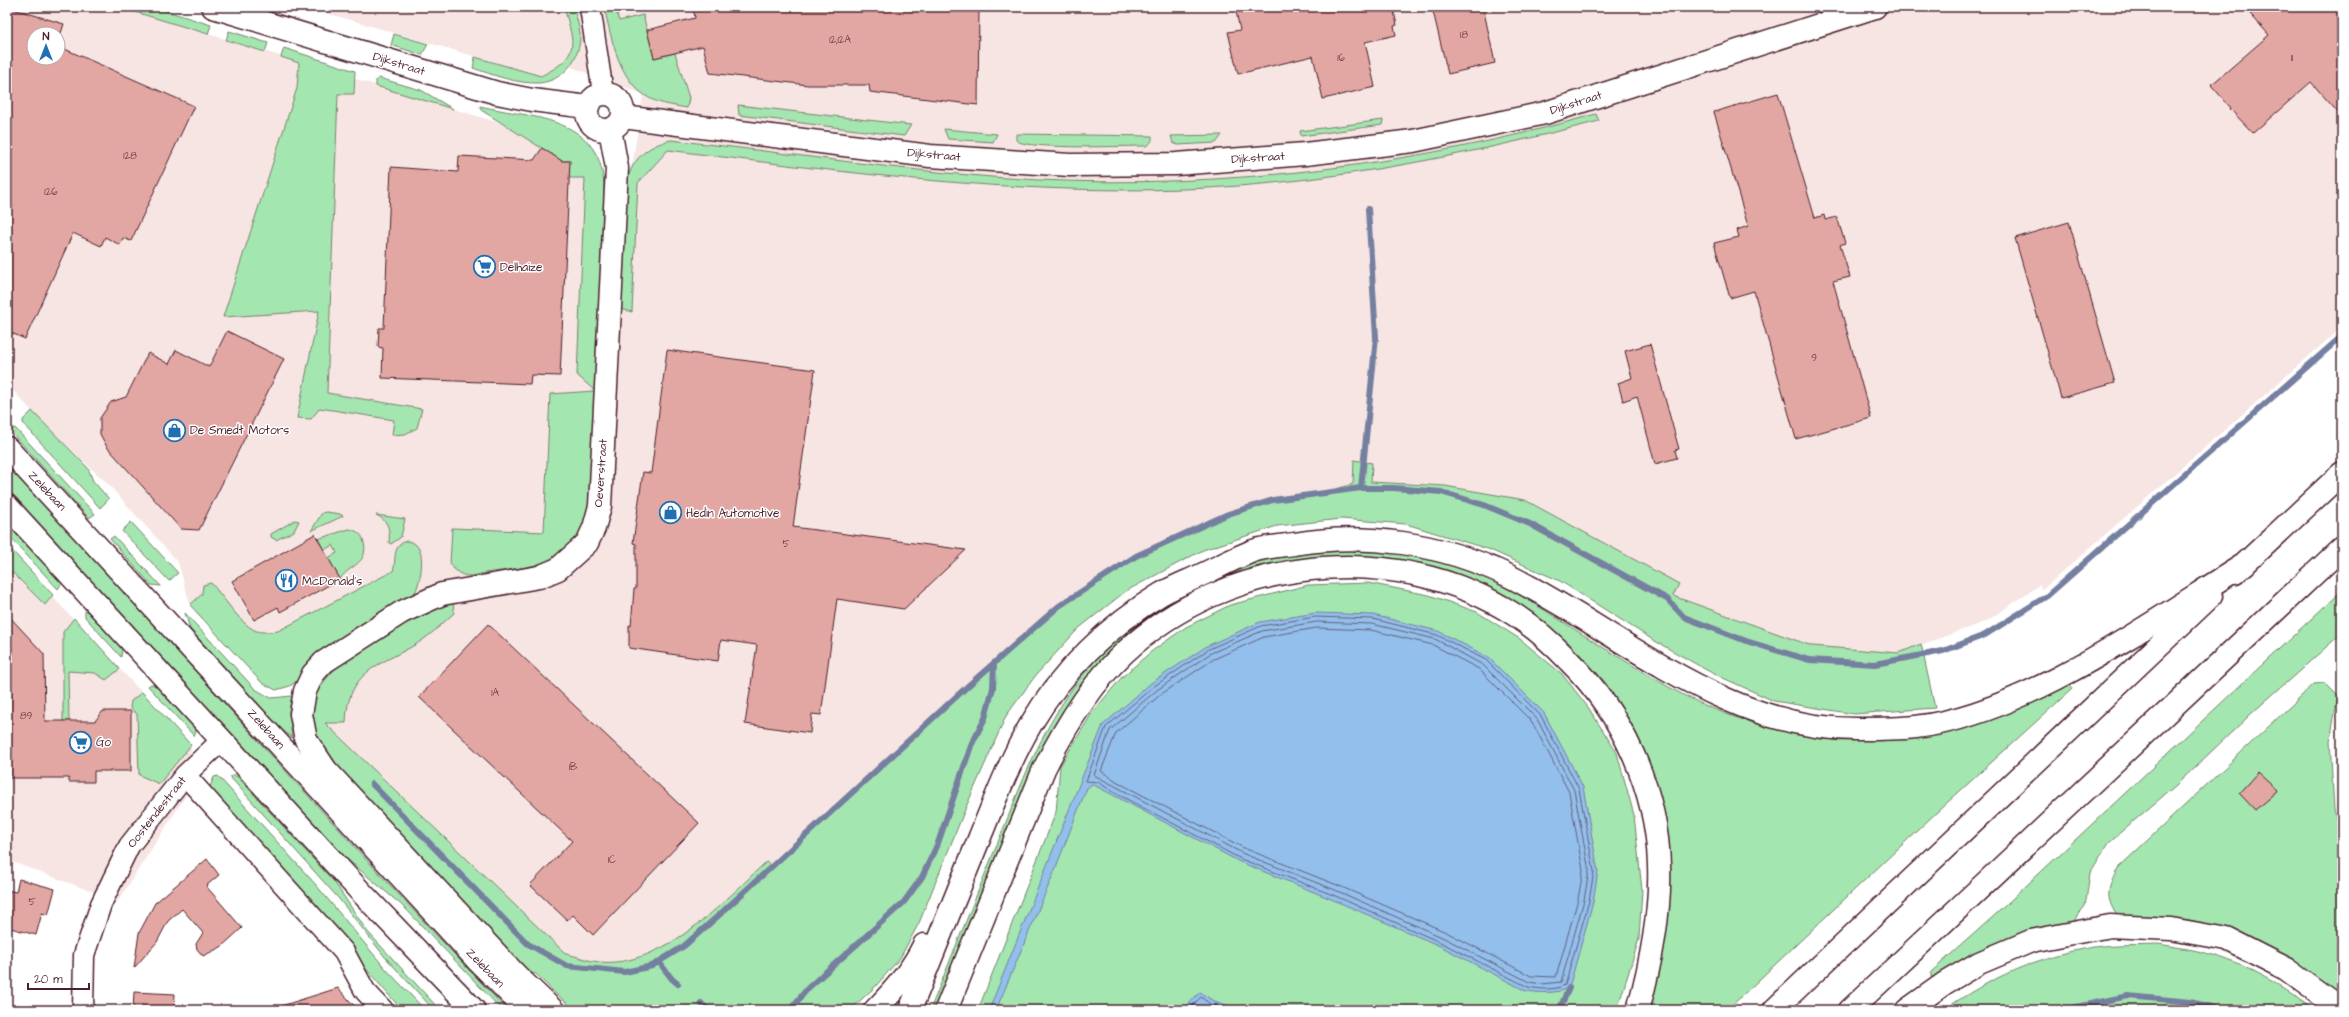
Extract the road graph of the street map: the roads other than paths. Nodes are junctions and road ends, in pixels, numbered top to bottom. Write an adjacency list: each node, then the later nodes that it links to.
1 (213, 7): 4 (main road, Dijkstraat)
2 (590, 7): 4 (street)
3 (1875, 7): 5 (main road, Dijkstraat)
4 (595, 100): 5 (main road); 5 (main road)
5 (617, 123): 16 (main road, Oeverstraat)
6 (7, 448): 15 (main road, Zelebaan)
7 (2342, 473): 10 (main road)
8 (7, 506): 12 (main road)
9 (2342, 548): 28 (main road)
10 (2245, 564): 11 (main road); 27 (main road)
11 (1055, 689): 22 (main road); 23 (main road)
12 (222, 740): 14 (street, Oosteindestraat); 19 (main road)
13 (1044, 769): 24 (main road); 25 (main road); 26 (main road)
14 (185, 775): 17 (street, Oosteindestraat); 18 (street)
15 (478, 961): 16 (main road); 20 (main road, Zelebaan)
16 (515, 974): 21 (main road, Oeverstraat)
17 (83, 1010)
18 (383, 1010)
19 (474, 1010)
20 (526, 1010)
21 (553, 1010)
22 (875, 1010)
23 (910, 1010)
24 (946, 1010)
25 (959, 1010)
26 (1638, 1010)
27 (1774, 1010)
28 (1850, 1010)
29 (1907, 1010): 30 (main road)
30 (2342, 1010)

